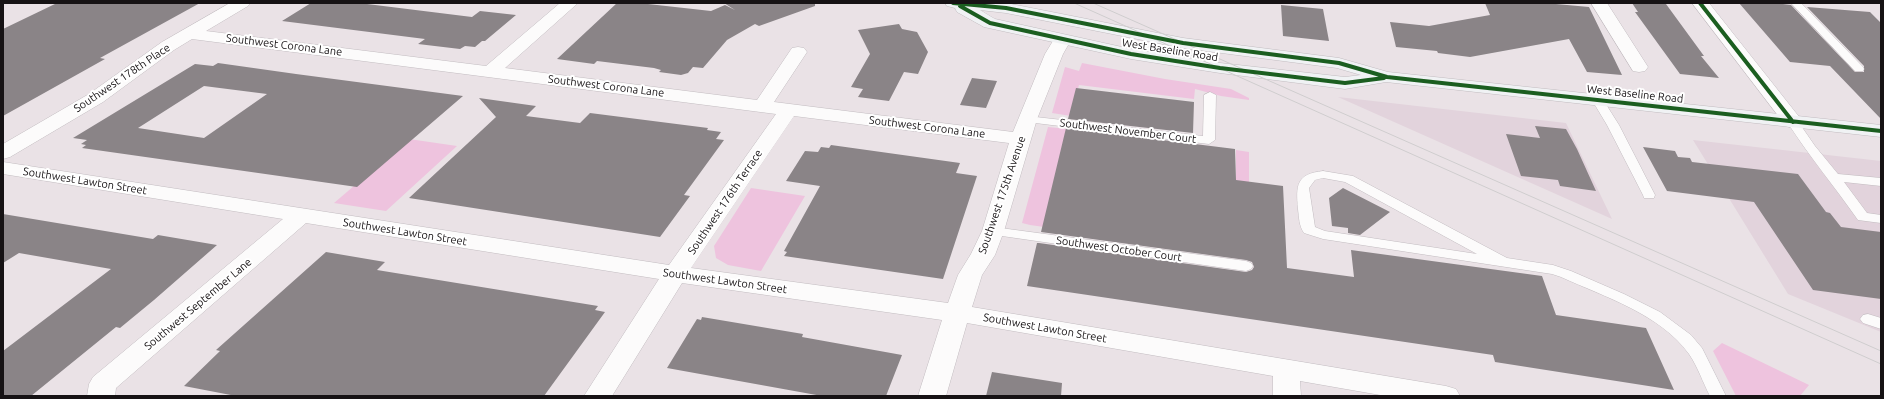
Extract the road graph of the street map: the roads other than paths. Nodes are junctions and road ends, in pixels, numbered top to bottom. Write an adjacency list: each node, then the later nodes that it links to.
1 (242, 3): 7 (street, Southwest 178th Place)
2 (570, 3): 12 (street)
3 (1599, 3): 10 (street)
4 (1700, 3): 18 (street)
5 (1796, 3): 11 (lane)
6 (954, 4): 8 (main road, West Baseline Road); 13 (main road, West Baseline Road)
7 (190, 34): 12 (street, Southwest Corona Lane); 21 (street, Southwest 178th Place)
8 (1062, 40): 13 (main road, West Baseline Road); 19 (street, Southwest 175th Avenue)
9 (798, 52): 16 (street)
10 (1639, 68)
11 (1859, 69)
12 (491, 71): 16 (street, Southwest Corona Lane)
13 (1387, 77): 15 (main road, West Baseline Road)
14 (1210, 96): 19 (lane, Southwest November Court)
15 (1598, 100): 18 (main road, West Baseline Road); 25 (lane)
16 (762, 106): 17 (street, Southwest Corona Lane)
17 (789, 109): 19 (street, Southwest Corona Lane); 31 (street, Southwest 176th Terrace)
18 (1793, 122): 20 (main road, West Baseline Road); 23 (lane)
19 (1024, 129): 28 (street, Southwest 175th Avenue)
20 (1881, 132)
21 (3, 153)
22 (3, 168): 26 (street, Southwest Lawton Street)
23 (1834, 177): 24 (lane); 27 (lane)
24 (1881, 182)
25 (1649, 195)
26 (302, 215): 31 (street, Southwest Lawton Street); 34 (street, Southwest September Lane)
27 (1881, 219)
28 (993, 231): 30 (lane, Southwest October Court); 32 (street, Southwest 175th Avenue)
29 (1503, 262): 29 (lane); 38 (lane)
30 (1246, 266)
31 (675, 274): 32 (street, Southwest Lawton Street); 35 (street, Southwest 176th Terrace)
32 (957, 313): 33 (street, Southwest Lawton Street); 36 (street, Southwest 175th Avenue)
33 (1286, 383): 37 (street, Southwest Lawton Street)
34 (101, 396)
35 (598, 396)
36 (932, 396)
37 (1446, 396)
38 (1718, 396)

